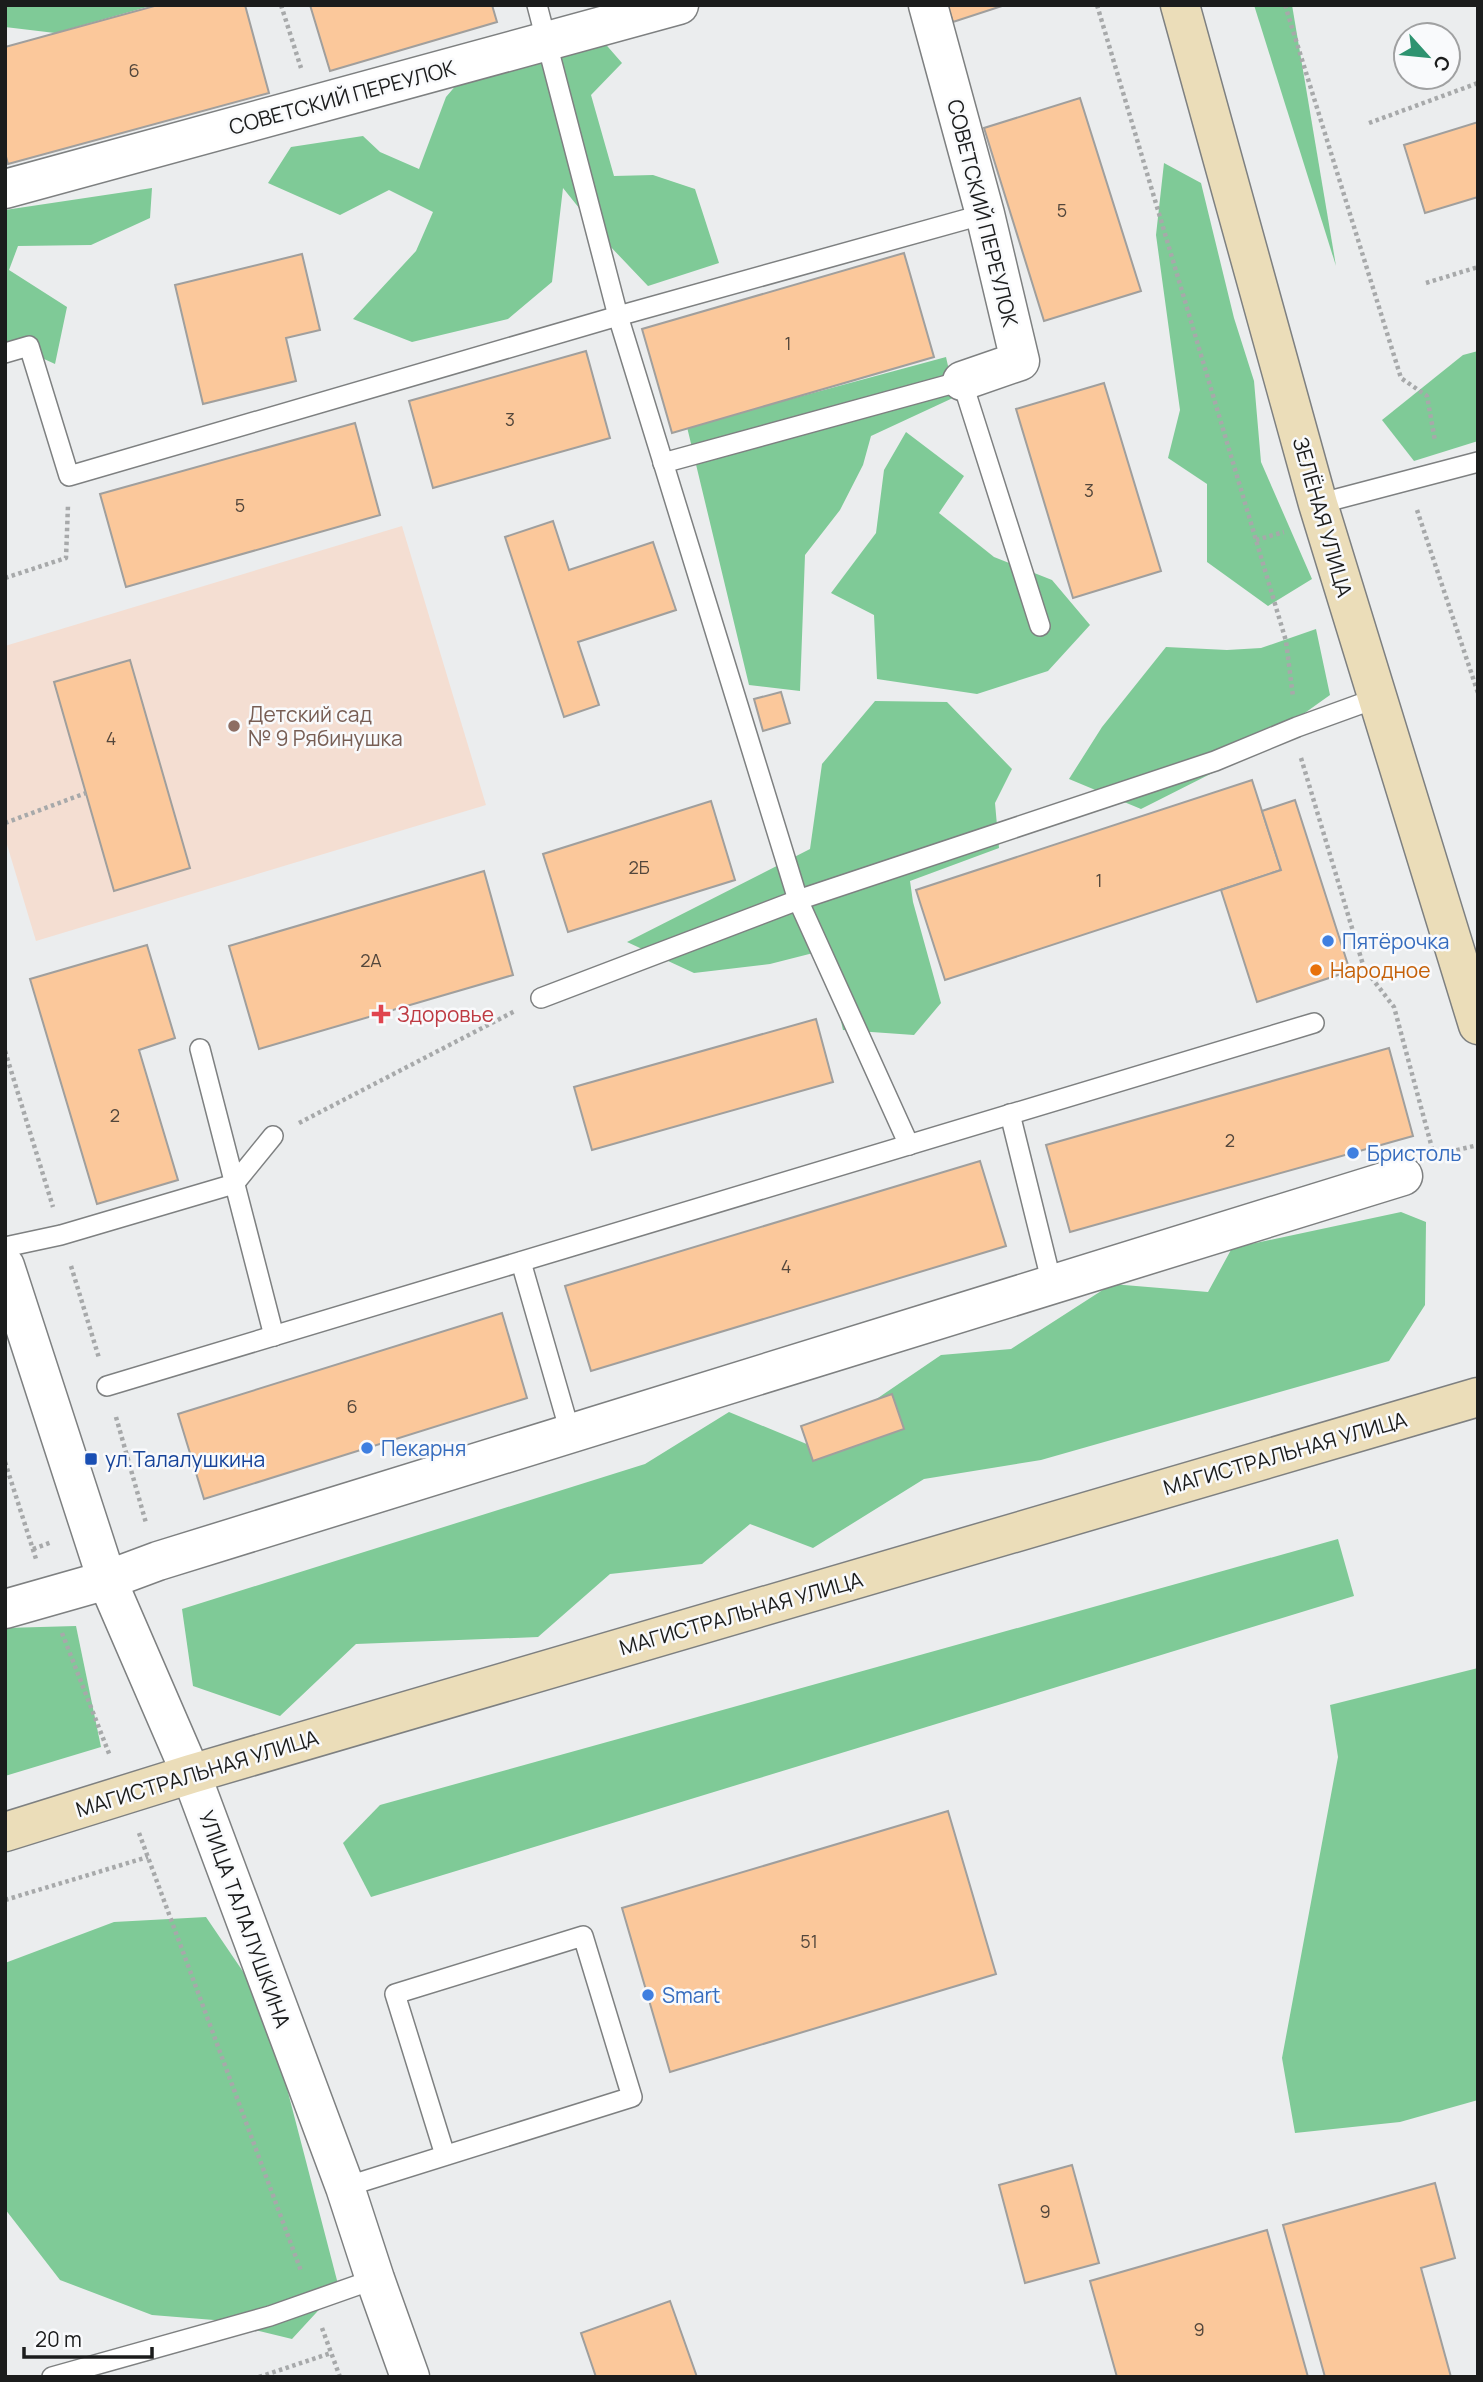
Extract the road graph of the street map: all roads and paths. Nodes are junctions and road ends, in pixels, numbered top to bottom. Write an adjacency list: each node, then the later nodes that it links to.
1 (281, 5): 10 (path)
2 (537, 5): 8 (lane)
3 (679, 5): 8 (street, СОВЕТСКИЙ ПЕРЕУЛОК)
4 (928, 5): 13 (street, СОВЕТСКИЙ ПЕРЕУЛОК)
5 (1097, 5): 28 (path)
6 (1180, 5): 23 (main road, ЗЕЛЁНАЯ УЛИЦА)
7 (1285, 5): 22 (path)
8 (546, 42): 10 (street, СОВЕТСКИЙ ПЕРЕУЛОК); 16 (lane)
9 (1478, 83): 11 (path)
10 (314, 105): 12 (street, СОВЕТСКИЙ ПЕРЕУЛОК)
11 (1369, 123)
12 (5, 189)
13 (985, 214): 16 (lane); 18 (street, СОВЕТСКИЙ ПЕРЕУЛОК)
14 (1478, 267): 15 (path)
15 (1426, 284)
16 (618, 316): 20 (lane); 21 (lane)
17 (5, 353): 21 (lane)
18 (962, 381): 20 (lane); 25 (lane)
19 (1478, 462): 22 (lane)
20 (663, 463): 31 (lane)
21 (69, 476): 24 (path)
22 (1408, 481): 23 (lane); 26 (path)
23 (1318, 504): 27 (main road, ЗЕЛЁНАЯ УЛИЦА)
24 (5, 578)
25 (1040, 626)
26 (1478, 693)
27 (1377, 698): 28 (lane); 34 (main road, ЗЕЛЁНАЯ УЛИЦА)
28 (1297, 727): 31 (lane); 40 (path)
29 (86, 793): 30 (path)
30 (5, 823)
31 (798, 900): 32 (lane); 39 (lane)
32 (541, 998): 38 (path)
33 (1314, 1023): 37 (lane)
34 (1478, 1025)
35 (200, 1049): 42 (lane)
36 (5, 1051): 43 (path)
37 (1010, 1114): 39 (lane); 47 (lane)
38 (273, 1136): 42 (lane)
39 (909, 1145): 45 (lane)
40 (1478, 1145)
41 (1403, 1176): 47 (street)
42 (234, 1184): 43 (lane); 48 (lane)
43 (61, 1235): 44 (lane); 49 (path)
44 (5, 1247)
45 (521, 1262): 48 (lane); 51 (lane)
46 (5, 1266): 54 (street, УЛИЦА ТАЛАЛУШКИНА)
47 (1052, 1284): 51 (street)
48 (274, 1336): 49 (lane)
49 (107, 1386): 53 (path)
50 (1478, 1397): 57 (main road, МАГИСТРАЛЬНАЯ УЛИЦА)
51 (570, 1432): 53 (street)
52 (5, 1462): 55 (path)
53 (158, 1562): 54 (street)
54 (107, 1580): 55 (street); 57 (street, УЛИЦА ТАЛАЛУШКИНА)
55 (48, 1596): 56 (street); 58 (path)
56 (5, 1609)
57 (191, 1774): 58 (main road, МАГИСТРАЛЬНАЯ УЛИЦА); 63 (street, УЛИЦА ТАЛАЛУШКИНА)
58 (125, 1795): 59 (main road, МАГИСТРАЛЬНАЯ УЛИЦА); 60 (path)
59 (5, 1832)
60 (148, 1857): 61 (path); 65 (path)
61 (5, 1900)
62 (445, 2155): 62 (lane); 63 (lane)
63 (345, 2187): 64 (street, УЛИЦА ТАЛАЛУШКИНА)
64 (375, 2279): 65 (lane); 70 (street, УЛИЦА ТАЛАЛУШКИНА)
65 (312, 2302): 66 (path); 67 (lane)
66 (331, 2353): 68 (path); 69 (path)
67 (52, 2377)
68 (259, 2377)
69 (340, 2377)
70 (410, 2377)

